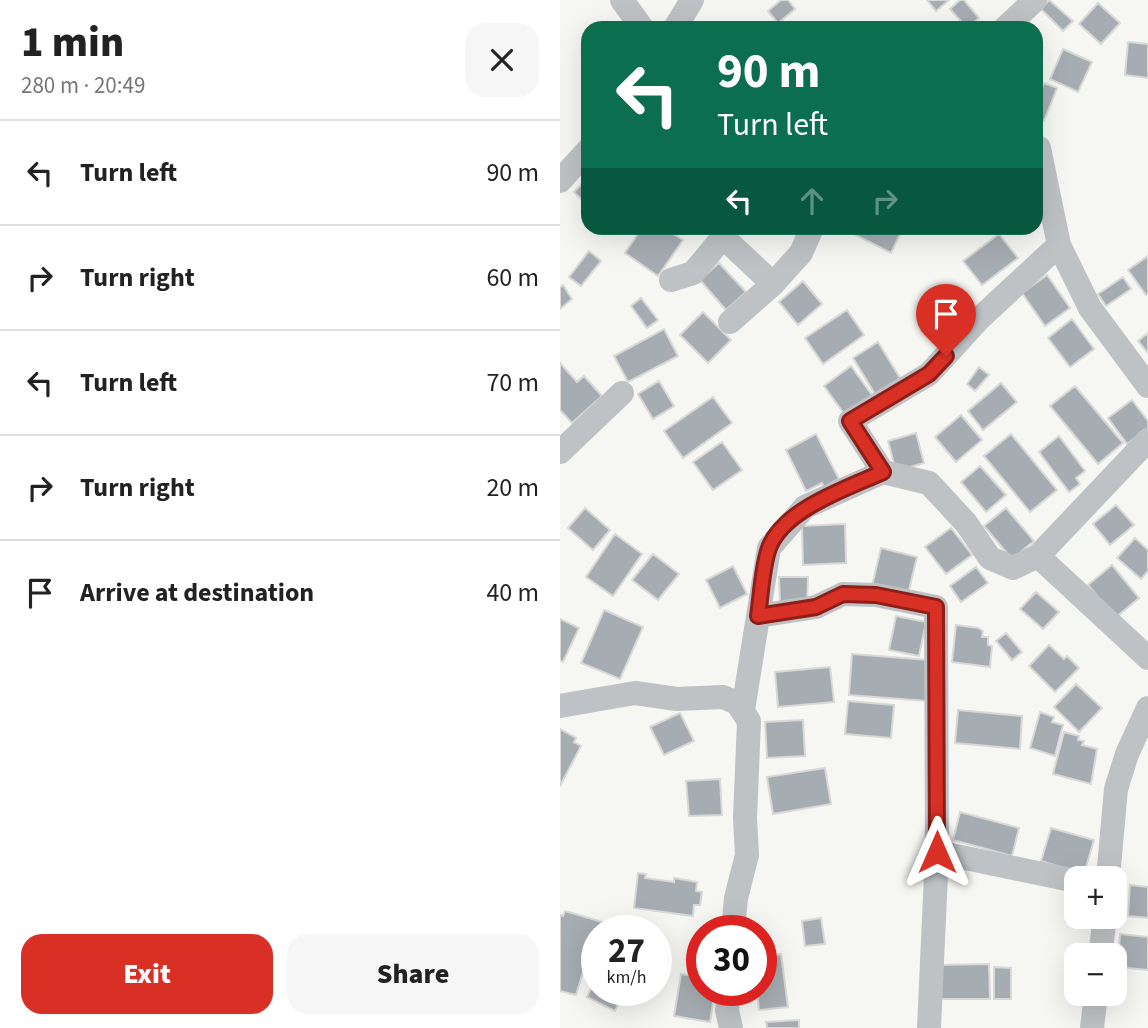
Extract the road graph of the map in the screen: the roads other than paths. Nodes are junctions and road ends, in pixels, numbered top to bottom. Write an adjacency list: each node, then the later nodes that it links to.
1 (622, 0): 4 (street)
2 (692, 0): 5 (street)
3 (1035, 0): 6 (street)
4 (637, 21)
5 (679, 21)
6 (1012, 21)
7 (581, 158): 9 (street)
8 (1043, 167): 13 (street)
9 (560, 181)
10 (717, 235): 14 (street)
11 (722, 235): 15 (street)
12 (809, 235): 15 (street)
13 (1059, 245): 17 (street); 21 (street)
14 (671, 280)
15 (773, 284): 16 (street)
16 (730, 322)
17 (1148, 386)
18 (622, 393): 20 (street)
19 (1148, 440): 22 (street)
20 (560, 452)
21 (883, 472): 22 (street); 23 (street)
22 (1038, 556): 24 (street)
23 (758, 616): 27 (street); 28 (street)
24 (1148, 658)
25 (560, 706): 27 (street)
26 (1148, 708): 29 (street)
27 (743, 710): 31 (street)
28 (937, 852): 30 (street); 35 (street)
29 (1109, 866)
30 (1064, 878)
31 (734, 915)
32 (727, 1006): 34 (street)
33 (1095, 1006): 36 (street)
34 (731, 1028)
35 (929, 1028)
36 (1092, 1028)

